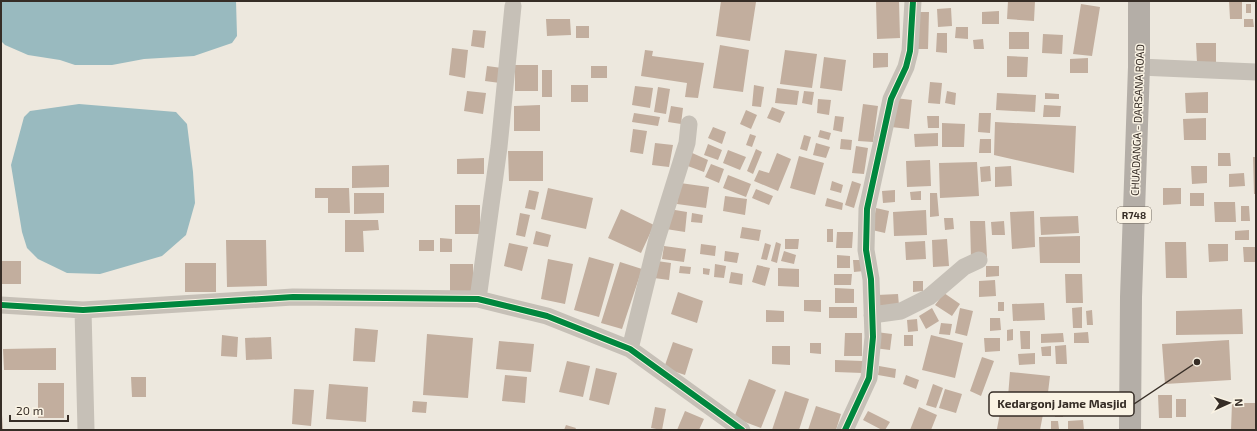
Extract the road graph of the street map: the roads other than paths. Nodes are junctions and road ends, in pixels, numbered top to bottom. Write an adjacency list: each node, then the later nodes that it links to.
1 (913, 1): 11 (street)
2 (1139, 1): 4 (main road, CHUADANGA - DARSANA ROAD / R748)
3 (513, 6): 8 (street)
4 (1139, 67): 5 (street); 16 (main road, CHUADANGA - DARSANA ROAD / R748)
5 (1256, 72)
6 (689, 124): 12 (street)
7 (979, 260): 11 (street)
8 (478, 299): 10 (street); 12 (street)
9 (1, 304): 10 (street)
10 (83, 310): 13 (street)
11 (872, 315): 15 (street)
12 (630, 349): 14 (street)
13 (86, 430)
14 (742, 430)
15 (845, 430)
16 (1130, 430)

